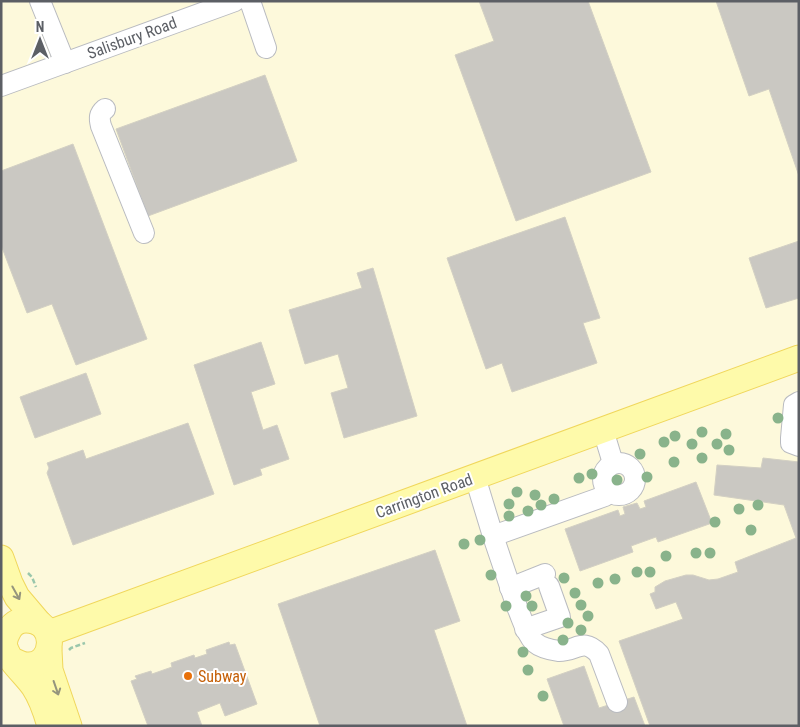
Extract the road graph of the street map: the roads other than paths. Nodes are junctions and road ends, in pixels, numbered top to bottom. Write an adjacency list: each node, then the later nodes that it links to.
1 (40, 1): 5 (street)
2 (235, 1): 5 (street, Salisbury Road)
3 (250, 1): 4 (street)
4 (266, 48)
5 (64, 63): 6 (street, Salisbury Road)
6 (1, 86)
7 (105, 109): 8 (street)
8 (144, 233)
9 (799, 358): 11 (main road, Carrington Road)
10 (799, 402): 12 (street)
11 (603, 430): 13 (street); 14 (main road, Carrington Road)
12 (799, 446)
13 (614, 463): 15 (street); 15 (street)
14 (475, 477): 16 (street); 20 (main road, Carrington Road)
15 (610, 492): 16 (street)
16 (493, 536): 18 (street)
17 (1, 558): 20 (main road, one-way to 20)
18 (510, 588): 19 (street); 19 (street)
19 (525, 629): 22 (street)
20 (50, 640): 21 (main road); 21 (main road); 24 (main road, one-way to 24)
21 (6, 649): 23 (main road)
22 (617, 702)
23 (50, 726)
24 (69, 726)

